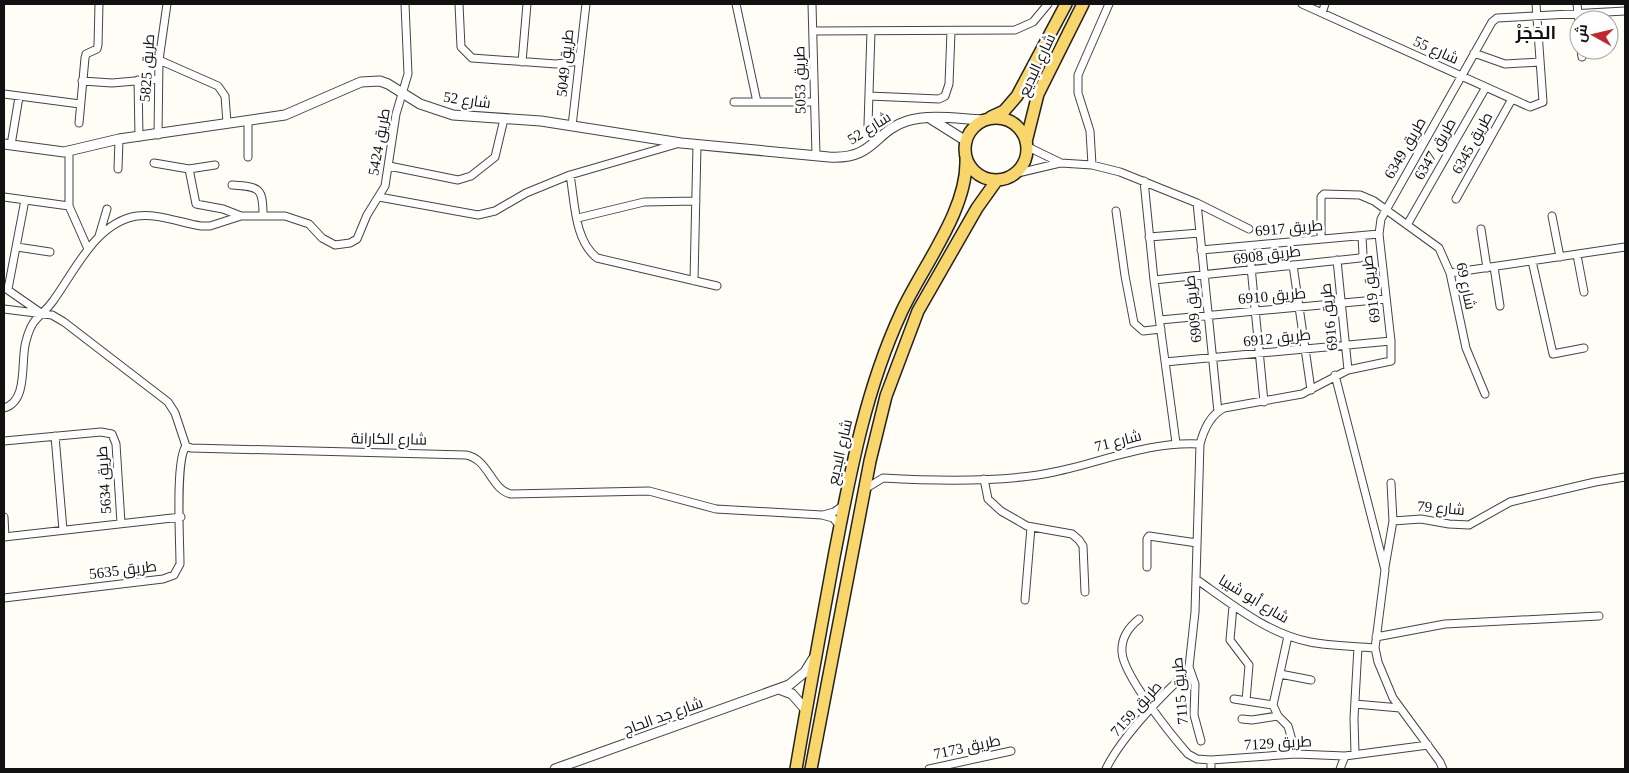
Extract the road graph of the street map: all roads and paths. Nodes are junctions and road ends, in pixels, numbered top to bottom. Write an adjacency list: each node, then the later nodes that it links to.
1 (99, 4): 30 (street)
2 (168, 4): 23 (street, طريق 5825)
3 (405, 4): 33 (street, طريق 5424)
4 (459, 4): 25 (street)
5 (527, 4): 25 (street)
6 (586, 4): 24 (street, طريق 5049)
7 (736, 4): 38 (street)
8 (812, 4): 19 (street, طريق 5053)
9 (1048, 4): 21 (street)
10 (1066, 4): 43 (main road, شارع البديع)
11 (1083, 4): 57 (main road, شارع البديع)
12 (1109, 4): 66 (street)
13 (1302, 4): 16 (street, شارع 55)
14 (1325, 4): 16 (street)
15 (1536, 4): 17 (street)
16 (1322, 13): 27 (street, شارع 55)
17 (1537, 17): 18 (street, شارع 55); 22 (street, شارع 55); 26 (street)
18 (1569, 18)
19 (813, 31): 20 (street); 39 (street, طريق 5053)
20 (871, 31): 21 (street); 34 (street)
21 (951, 31): 34 (street)
22 (1474, 53): 26 (street); 27 (street, شارع 55)
23 (159, 60): 29 (street, طريق 5825); 46 (street)
24 (580, 61): 25 (street); 48 (street, طريق 5049)
25 (522, 62)
26 (1540, 62): 36 (street)
27 (1462, 76): 31 (street); 83 (street, طريق 6349)
28 (138, 80): 29 (street); 30 (street); 52 (street)
29 (158, 80): 51 (street, طريق 5825)
30 (82, 81): 40 (street)
31 (1486, 87): 36 (street); 89 (street, طريق 6347)
32 (4, 94): 35 (street)
33 (403, 94): 41 (street, شارع 52); 44 (street, شارع 52); 67 (street, طريق 5424)
34 (869, 96): 47 (street)
35 (19, 97): 40 (street); 50 (street)
36 (1512, 99): 77 (street, طريق 6345)
37 (734, 102): 38 (street)
38 (757, 102): 39 (street)
39 (814, 102): 60 (street, طريق 5053)
40 (80, 104): 45 (street)
41 (504, 119): 48 (street, شارع 52); 67 (street)
42 (930, 119): 43 (street, شارع 52); 54 (street); 60 (street, شارع 52)
43 (986, 119): 54 (main road); 57 (main road)
44 (248, 120): 46 (street, شارع 52); 61 (street)
45 (79, 123)
46 (227, 123): 51 (street, شارع 52)
47 (868, 125)
48 (572, 126): 55 (street, شارع 52)
49 (4, 129): 50 (street)
50 (14, 130): 56 (street)
51 (158, 135): 52 (street, شارع 52)
52 (139, 137): 53 (street, شارع 52)
53 (119, 139): 59 (street, شارع 52); 68 (street)
54 (966, 142): 62 (main road)
55 (680, 143): 58 (street, شارع 52); 70 (street)
56 (8, 144): 59 (street, شارع 52)
57 (1026, 144): 64 (street); 71 (main road)
58 (697, 145): 60 (street, شارع 52); 79 (street)
59 (70, 150): 81 (street)
60 (816, 155)
61 (248, 157)
62 (966, 159): 72 (main road); 153 (main road, شارع البديع)
63 (154, 163): 69 (street)
64 (1061, 163): 66 (street); 71 (street)
65 (215, 165): 69 (street)
66 (1092, 165): 73 (street)
67 (389, 166): 76 (street, طريق 5424)
68 (118, 169)
69 (189, 169): 86 (street)
70 (570, 174): 76 (street); 88 (street)
71 (1014, 174): 72 (main road)
72 (997, 180): 147 (main road, شارع البديع)
73 (1144, 181): 80 (street); 96 (street)
74 (232, 185): 85 (street)
75 (4, 197): 78 (street)
76 (379, 197): 85 (street, طريق 5424)
77 (1456, 199)
78 (25, 200): 81 (street); 99 (street)
79 (696, 202): 88 (street); 114 (street)
80 (1197, 203): 90 (street); 92 (street, طريق 6909)
81 (69, 206): 100 (street)
82 (107, 209): 95 (street)
83 (1386, 210): 89 (street, شارع 69); 93 (street, طريق 6349); 97 (street, شارع 69)
84 (1116, 211): 127 (street)
85 (263, 215): 86 (street, طريق 5424)
86 (241, 216): 95 (street, طريق 5424)
87 (1552, 216): 105 (street)
88 (578, 218): 114 (street)
89 (1407, 225): 111 (street, شارع 69)
90 (1249, 229)
91 (1481, 229): 109 (street)
92 (1200, 233): 96 (street); 102 (street, طريق 6909)
93 (1379, 234): 94 (street, طريق 6917); 118 (street, طريق 6919)
94 (1362, 236): 97 (street, طريق 6917); 106 (street, طريق 6908)
95 (99, 237): 100 (street)
96 (1149, 237): 113 (street)
97 (1321, 239): 98 (street, طريق 6917)
98 (1248, 246): 102 (street, طريق 6917); 110 (street)
99 (17, 247): 103 (street); 116 (street)
100 (88, 248): 124 (street)
101 (1623, 249): 104 (street)
102 (1201, 250): 112 (street, طريق 6909)
103 (50, 252)
104 (1578, 255): 105 (street); 117 (street)
105 (1560, 257): 107 (street)
106 (1337, 260): 108 (street, طريق 6908); 119 (street, طريق 6916)
107 (1532, 262): 109 (street); 130 (street)
108 (1293, 265): 110 (street, طريق 6908); 121 (street)
109 (1490, 268): 111 (street); 120 (street)
110 (1251, 270): 112 (street, طريق 6908); 123 (street)
111 (1450, 274): 138 (street, شارع 69)
112 (1203, 276): 113 (street, طريق 6908); 125 (street, طريق 6909)
113 (1154, 280): 126 (street)
114 (694, 281): 115 (street)
115 (717, 286)
116 (6, 288): 124 (street)
117 (1584, 292)
118 (1386, 299): 119 (street, طريق 6910); 128 (street, طريق 6919)
119 (1341, 304): 121 (street, طريق 6910); 129 (street, طريق 6916)
120 (1500, 306)
121 (1300, 308): 123 (street, طريق 6910); 131 (street)
122 (4, 309): 124 (street)
123 (1255, 312): 125 (street, طريق 6910); 132 (street)
124 (41, 313): 140 (street); 146 (street)
125 (1207, 316): 126 (street, طريق 6910); 133 (street, طريق 6909)
126 (1160, 320): 127 (street)
127 (1161, 329): 134 (street)
128 (1391, 341): 129 (street, طريق 6912); 135 (street)
129 (1345, 345): 131 (street, طريق 6912); 135 (street, طريق 6916)
130 (1584, 348)
131 (1305, 349): 132 (street, طريق 6912); 137 (street)
132 (1259, 354): 133 (street, طريق 6912); 139 (street)
133 (1212, 358): 134 (street, طريق 6912); 141 (street, طريق 6909)
134 (1165, 362): 144 (street)
135 (1348, 370): 136 (street)
136 (1335, 376): 137 (street); 165 (street)
137 (1311, 390): 139 (street)
138 (1485, 394)
139 (1264, 402): 141 (street)
140 (4, 408)
141 (1218, 412): 145 (street)
142 (55, 436): 143 (street, طريق 5634); 158 (street, طريق 5634); 161 (street)
143 (4, 441)
144 (1176, 443): 145 (street, شارع 71); 150 (street, شارع 71)
145 (1200, 444): 163 (street, شارع أبو شيبا)
146 (186, 446): 154 (street, شارع الكارانة); 156 (street, طريق 5635)
147 (870, 461): 149 (street); 152 (main road, شارع البديع)
148 (1625, 477): 157 (street, شارع 79)
149 (883, 478): 150 (street, شارع 71); 152 (street)
150 (984, 479): 160 (street)
151 (1391, 483): 157 (street)
152 (864, 491): 200 (main road, شارع البديع)
153 (844, 505): 154 (street, شارع الكارانة); 159 (main road, شارع البديع)
154 (822, 515): 159 (street, شارع الكارانة)
155 (4, 517): 162 (street, طريق 5634)
156 (181, 517): 158 (street, طريق 5634); 168 (street, طريق 5635)
157 (1393, 521): 165 (street)
158 (121, 523): 161 (street, طريق 5634)
159 (840, 526): 177 (main road, شارع البديع)
160 (1031, 527): 167 (street); 169 (street)
161 (63, 530): 162 (street, طريق 5634)
162 (5, 537)
163 (1197, 543): 164 (street); 166 (street, شارع أبو شيبا)
164 (1147, 567)
165 (1385, 570): 174 (street)
166 (1196, 579): 170 (street, شارع أبو شيبا); 178 (street, طريق 7115)
167 (1086, 592)
168 (4, 598)
169 (1025, 600)
170 (1234, 606): 173 (street, شارع أبو شيبا); 183 (street)
171 (1600, 616): 174 (street)
172 (1139, 619): 186 (street, طريق 7129)
173 (1288, 636): 175 (street, شارع أبو شيبا); 179 (street)
174 (1376, 637): 176 (street)
175 (1358, 647): 176 (street, شارع أبو شيبا); 184 (street)
176 (1375, 648): 187 (street)
177 (816, 654): 181 (street, شارع جد الحاج); 188 (main road, شارع البديع)
178 (1190, 670): 186 (street, طريق 7159); 191 (street, طريق 7115)
179 (1280, 674): 180 (street); 185 (street)
180 (1312, 680)
181 (780, 689): 188 (street); 198 (street, شارع جد الحاج)
182 (1234, 699): 183 (street)
183 (1246, 701): 185 (street)
184 (1354, 704): 187 (street); 195 (street)
185 (1273, 705): 189 (street)
186 (1152, 708): 197 (street, طريق 7129); 202 (street, طريق 7159)
187 (1400, 708): 192 (street)
188 (806, 710): 199 (main road, شارع البديع)
189 (1278, 716): 190 (street); 194 (street)
190 (1242, 719)
191 (1201, 741)
192 (1428, 745): 195 (street, طريق 7129); 205 (street)
193 (1011, 752): 201 (street, طريق 7173)
194 (1296, 754): 196 (street, طريق 7129); 197 (street, طريق 7129)
195 (1355, 754): 196 (street, طريق 7129)
196 (1345, 756): 204 (street)
197 (1211, 760): 203 (street)
198 (555, 769)
199 (796, 769)
200 (811, 769)
201 (929, 769)
202 (1106, 769)
203 (1211, 769)
204 (1340, 769)
205 (1444, 769)

